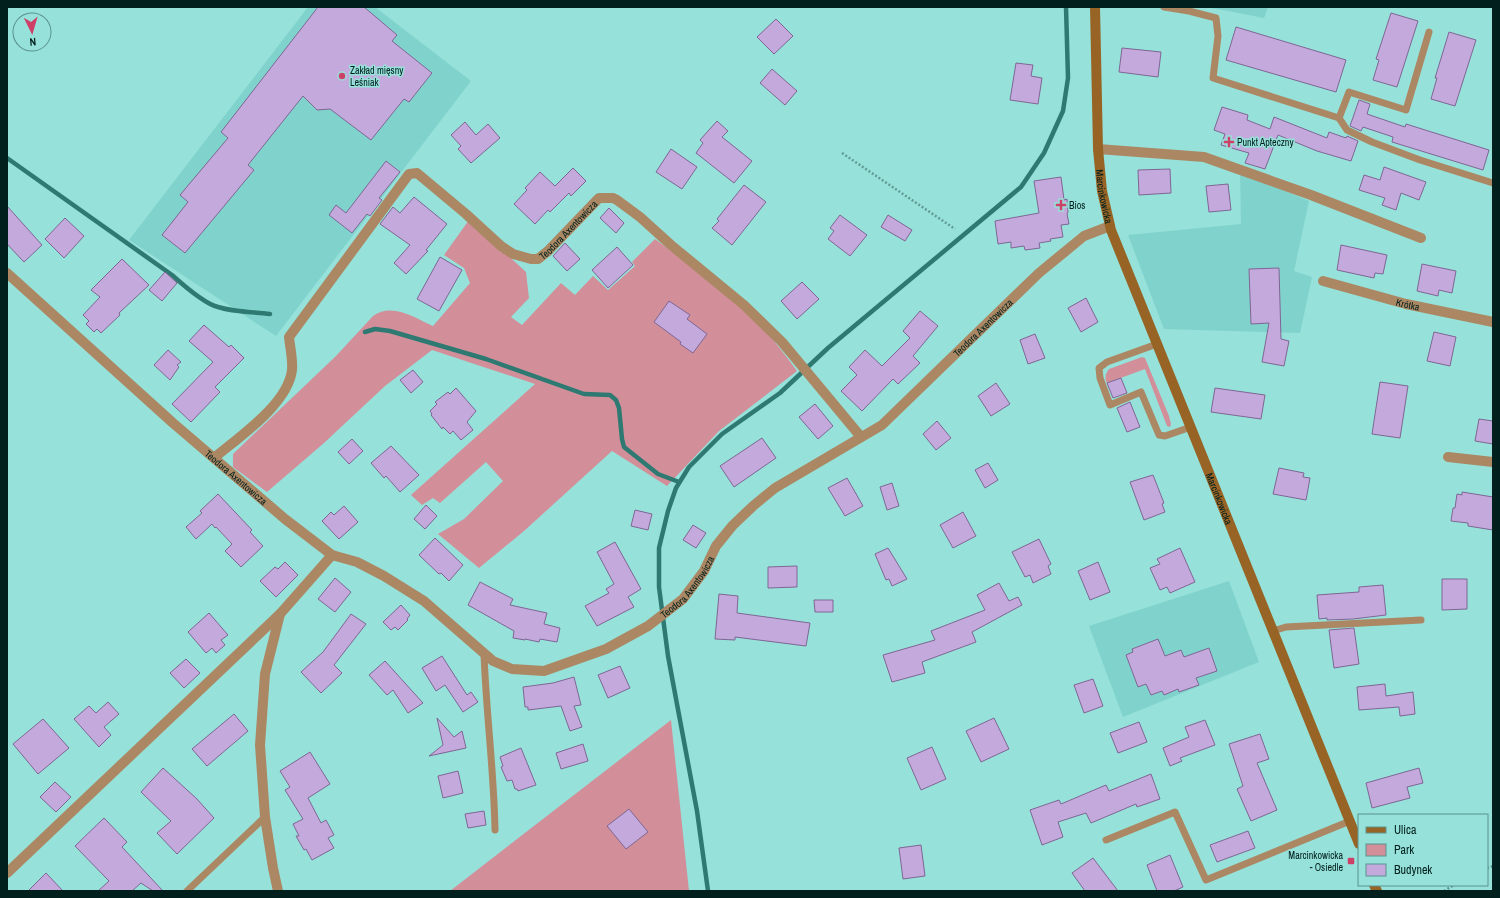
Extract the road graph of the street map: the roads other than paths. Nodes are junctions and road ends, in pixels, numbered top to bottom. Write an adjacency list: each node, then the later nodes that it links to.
1 (1094, 7): 5 (street, Marcinkowicka)
2 (1164, 7): 4 (lane)
3 (1429, 32): 4 (lane)
4 (1339, 118): 6 (lane)
5 (1098, 149): 7 (street, Marcinkowicka); 8 (street)
6 (1493, 183)
7 (1110, 226): 12 (street, Marcinkowicka); 14 (street, Teodora Axentowicza)
8 (1421, 238)
9 (7, 273): 16 (street, Teodora Axentowicza)
10 (1323, 281): 11 (street, Krótka)
11 (1493, 322)
12 (1157, 344): 13 (street, Marcinkowicka); 13 (lane)
13 (1190, 427): 21 (street, Marcinkowicka)
14 (861, 436): 16 (street, Teodora Axentowicza); 22 (street, Teodora Axentowicza)
15 (1448, 457): 17 (street)
16 (214, 458): 18 (street, Teodora Axentowicza)
17 (1493, 462)
18 (332, 555): 19 (street); 22 (street, Teodora Axentowicza)
19 (280, 614): 23 (street); 28 (street)
20 (1421, 620): 21 (lane)
21 (1273, 632): 24 (street, Marcinkowicka)
22 (484, 653): 25 (lane)
23 (265, 817): 29 (lane); 30 (street)
24 (1350, 821): 26 (lane); 27 (street, Marcinkowicka)
25 (495, 830)
26 (1106, 840)
27 (1358, 841)
28 (7, 873)
29 (187, 891)
30 (278, 891)

